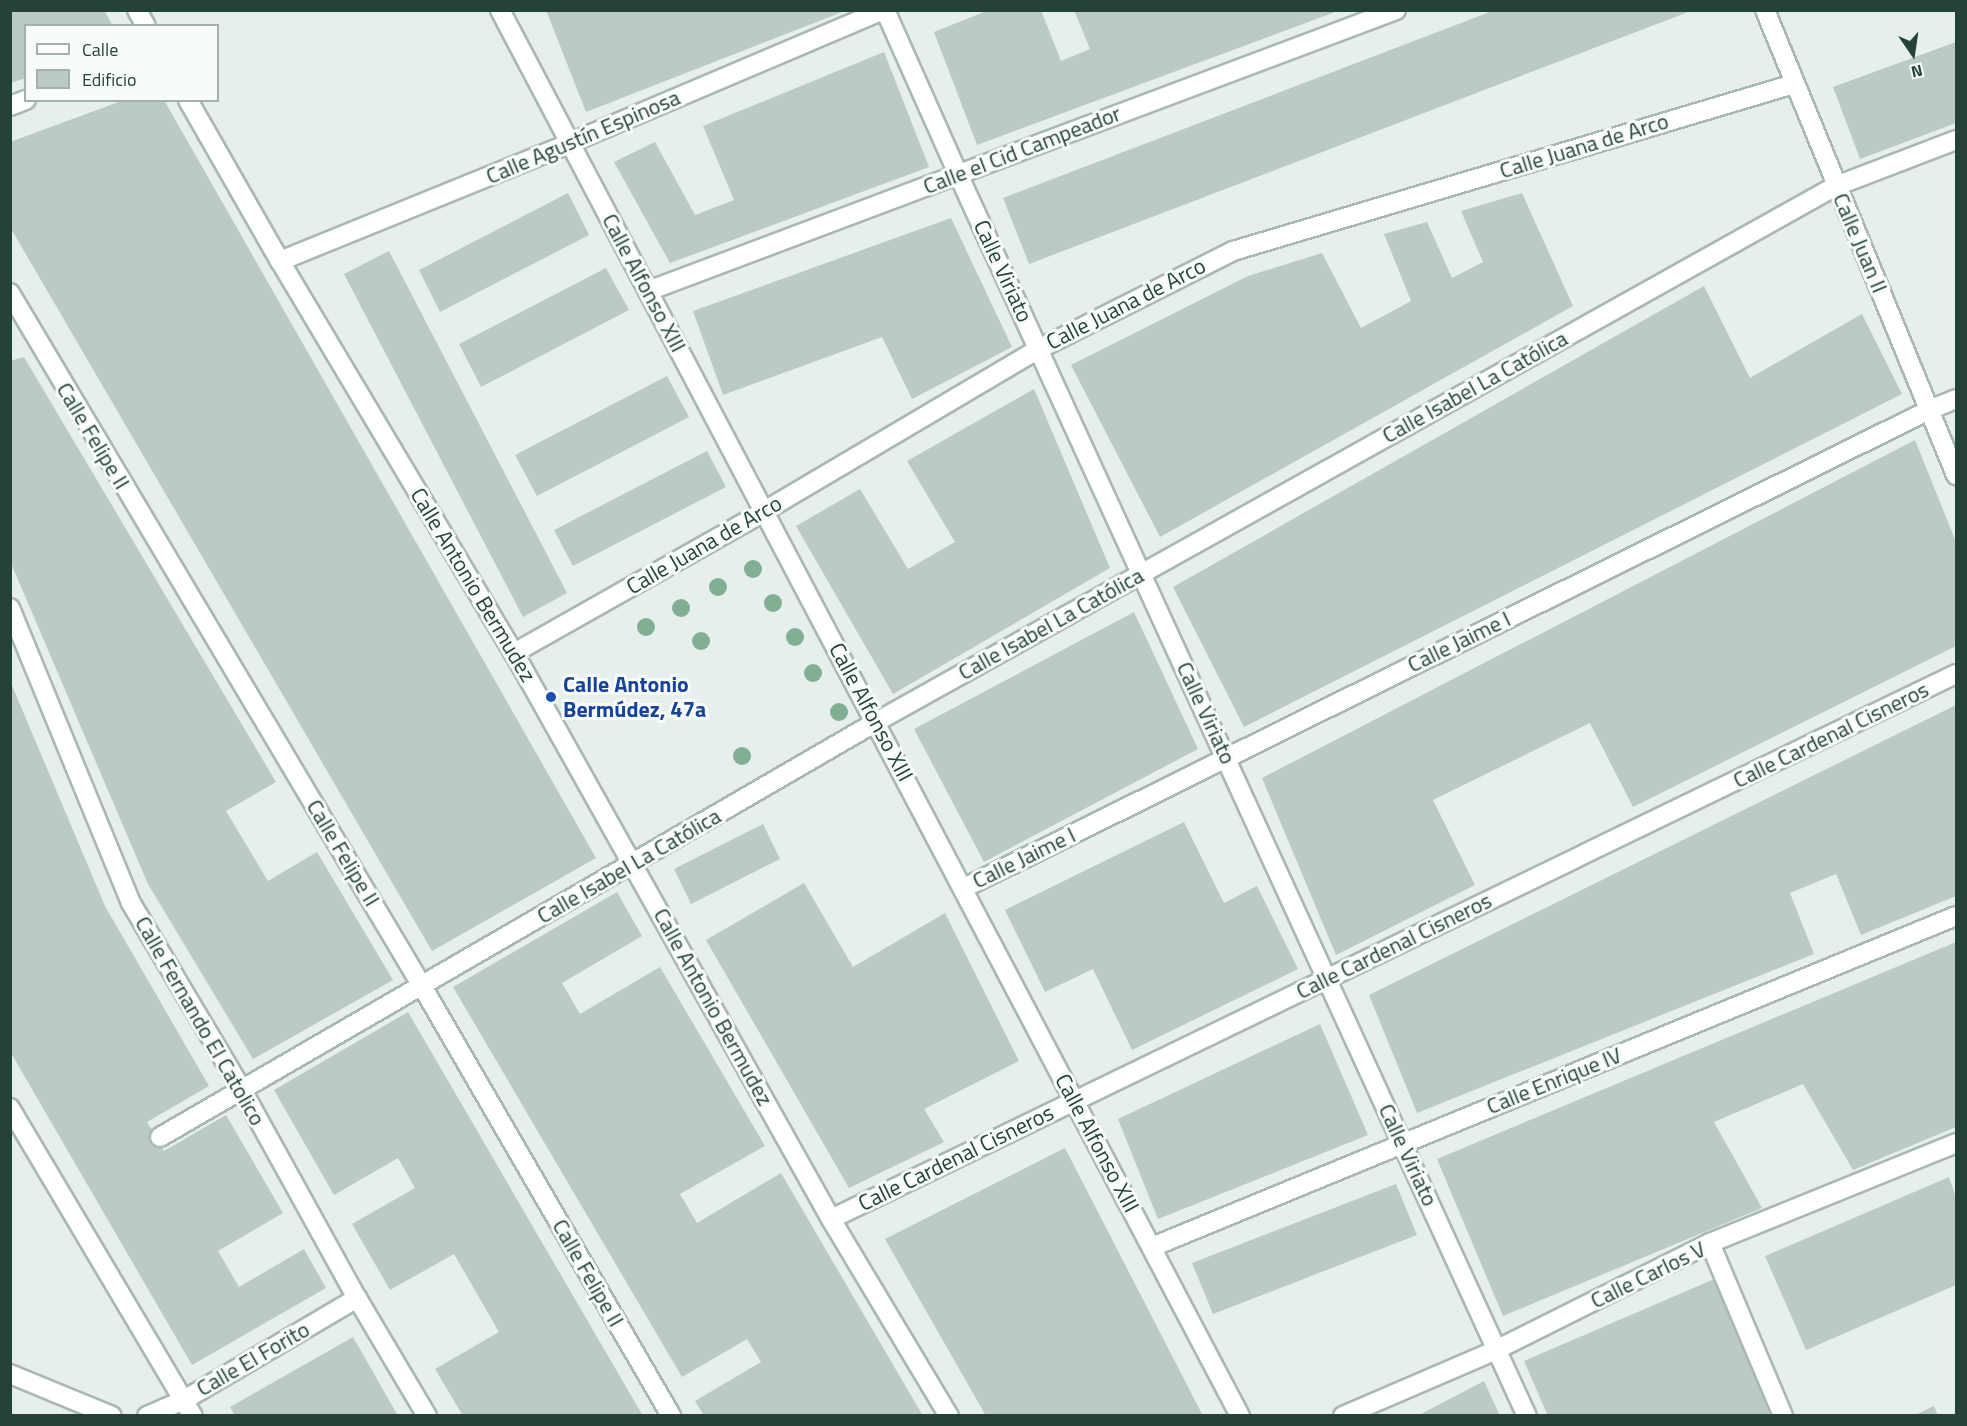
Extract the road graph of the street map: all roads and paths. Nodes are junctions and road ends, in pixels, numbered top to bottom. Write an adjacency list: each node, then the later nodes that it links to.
1 (137, 10): 6 (street)
2 (500, 10): 10 (street, Calle Alfonso XIII)
3 (885, 10): 10 (street, Calle Agustín Espinosa); 11 (street, Calle Viriato)
4 (1396, 10): 11 (street, Calle el Cid Campeador)
5 (1765, 10): 7 (street, Calle Juan II)
6 (145, 24)
7 (1794, 84): 12 (street, Calle Juan II); 16 (street, Calle Juana de Arco)
8 (189, 102): 13 (street, Calle Antonio Bermudez)
9 (1956, 140): 12 (street, Calle Isabel La Católica)
10 (570, 143): 13 (street, Calle Agustín Espinosa); 14 (street, Calle Alfonso XIII)
11 (957, 174): 14 (street, Calle el Cid Campeador); 16 (street, Calle Viriato)
12 (1836, 186): 18 (street, Calle Juan II); 21 (street, Calle Isabel La Católica)
13 (280, 261): 23 (street, Calle Antonio Bermudez)
14 (648, 291): 20 (street, Calle Alfonso XIII)
15 (10, 293): 31 (street, Calle Felipe II)
16 (1039, 349): 20 (street, Calle Juana de Arco); 21 (street, Calle Viriato)
17 (1956, 399): 18 (street, Calle Jaime I)
18 (1929, 410): 19 (street, Calle Juan II); 26 (street, Calle Jaime I)
19 (1956, 475)
20 (765, 511): 23 (street, Calle Juana de Arco); 25 (street, Calle Alfonso XIII)
21 (1142, 574): 25 (street, Calle Isabel La Católica); 26 (street, Calle Viriato)
22 (10, 608): 32 (street, Calle Fernando El Catolico)
23 (514, 653): 27 (street, Calle Antonio Bermudez)
24 (1956, 674): 30 (street, Calle Cardenal Cisneros)
25 (876, 722): 27 (street, Calle Isabel La Católica); 28 (street, Calle Alfonso XIII)
26 (1227, 757): 28 (street, Calle Jaime I); 30 (street, Calle Viriato)
27 (634, 863): 31 (street, Calle Isabel La Católica); 38 (street, Calle Antonio Bermudez)
28 (964, 888): 33 (street, Calle Alfonso XIII)
29 (1956, 916): 36 (street, Calle Enrique IV)
30 (1327, 979): 33 (street, Calle Cardenal Cisneros); 36 (street, Calle Viriato)
31 (422, 986): 32 (street, Calle Isabel La Católica); 48 (street, Calle Felipe II)
32 (242, 1090): 35 (street, Calle Isabel La Católica); 41 (street, Calle Fernando El Catolico)
33 (1076, 1101): 38 (street, Calle Cardenal Cisneros); 40 (street, Calle Alfonso XIII)
34 (10, 1108): 44 (street)
35 (160, 1137)
36 (1403, 1143): 40 (street, Calle Enrique IV); 42 (street, Calle Viriato)
37 (1956, 1143): 39 (street, Calle Carlos V)
38 (831, 1219): 49 (street, Calle Antonio Bermudez)
39 (1710, 1243): 42 (street, Calle Carlos V); 53 (street)
40 (1152, 1247): 50 (street, Calle Alfonso XIII)
41 (357, 1298): 44 (street, Calle El Forito); 47 (street, Calle Fernando El Catolico)
42 (1496, 1350): 51 (street, Calle Carlos V); 52 (street, Calle Viriato)
43 (10, 1374): 45 (street)
44 (188, 1408): 46 (street, Calle El Forito)
45 (112, 1416)
46 (147, 1416)
47 (427, 1416)
48 (671, 1416)
49 (949, 1416)
50 (1240, 1416)
51 (1343, 1416)
52 (1527, 1416)
53 (1783, 1416)

